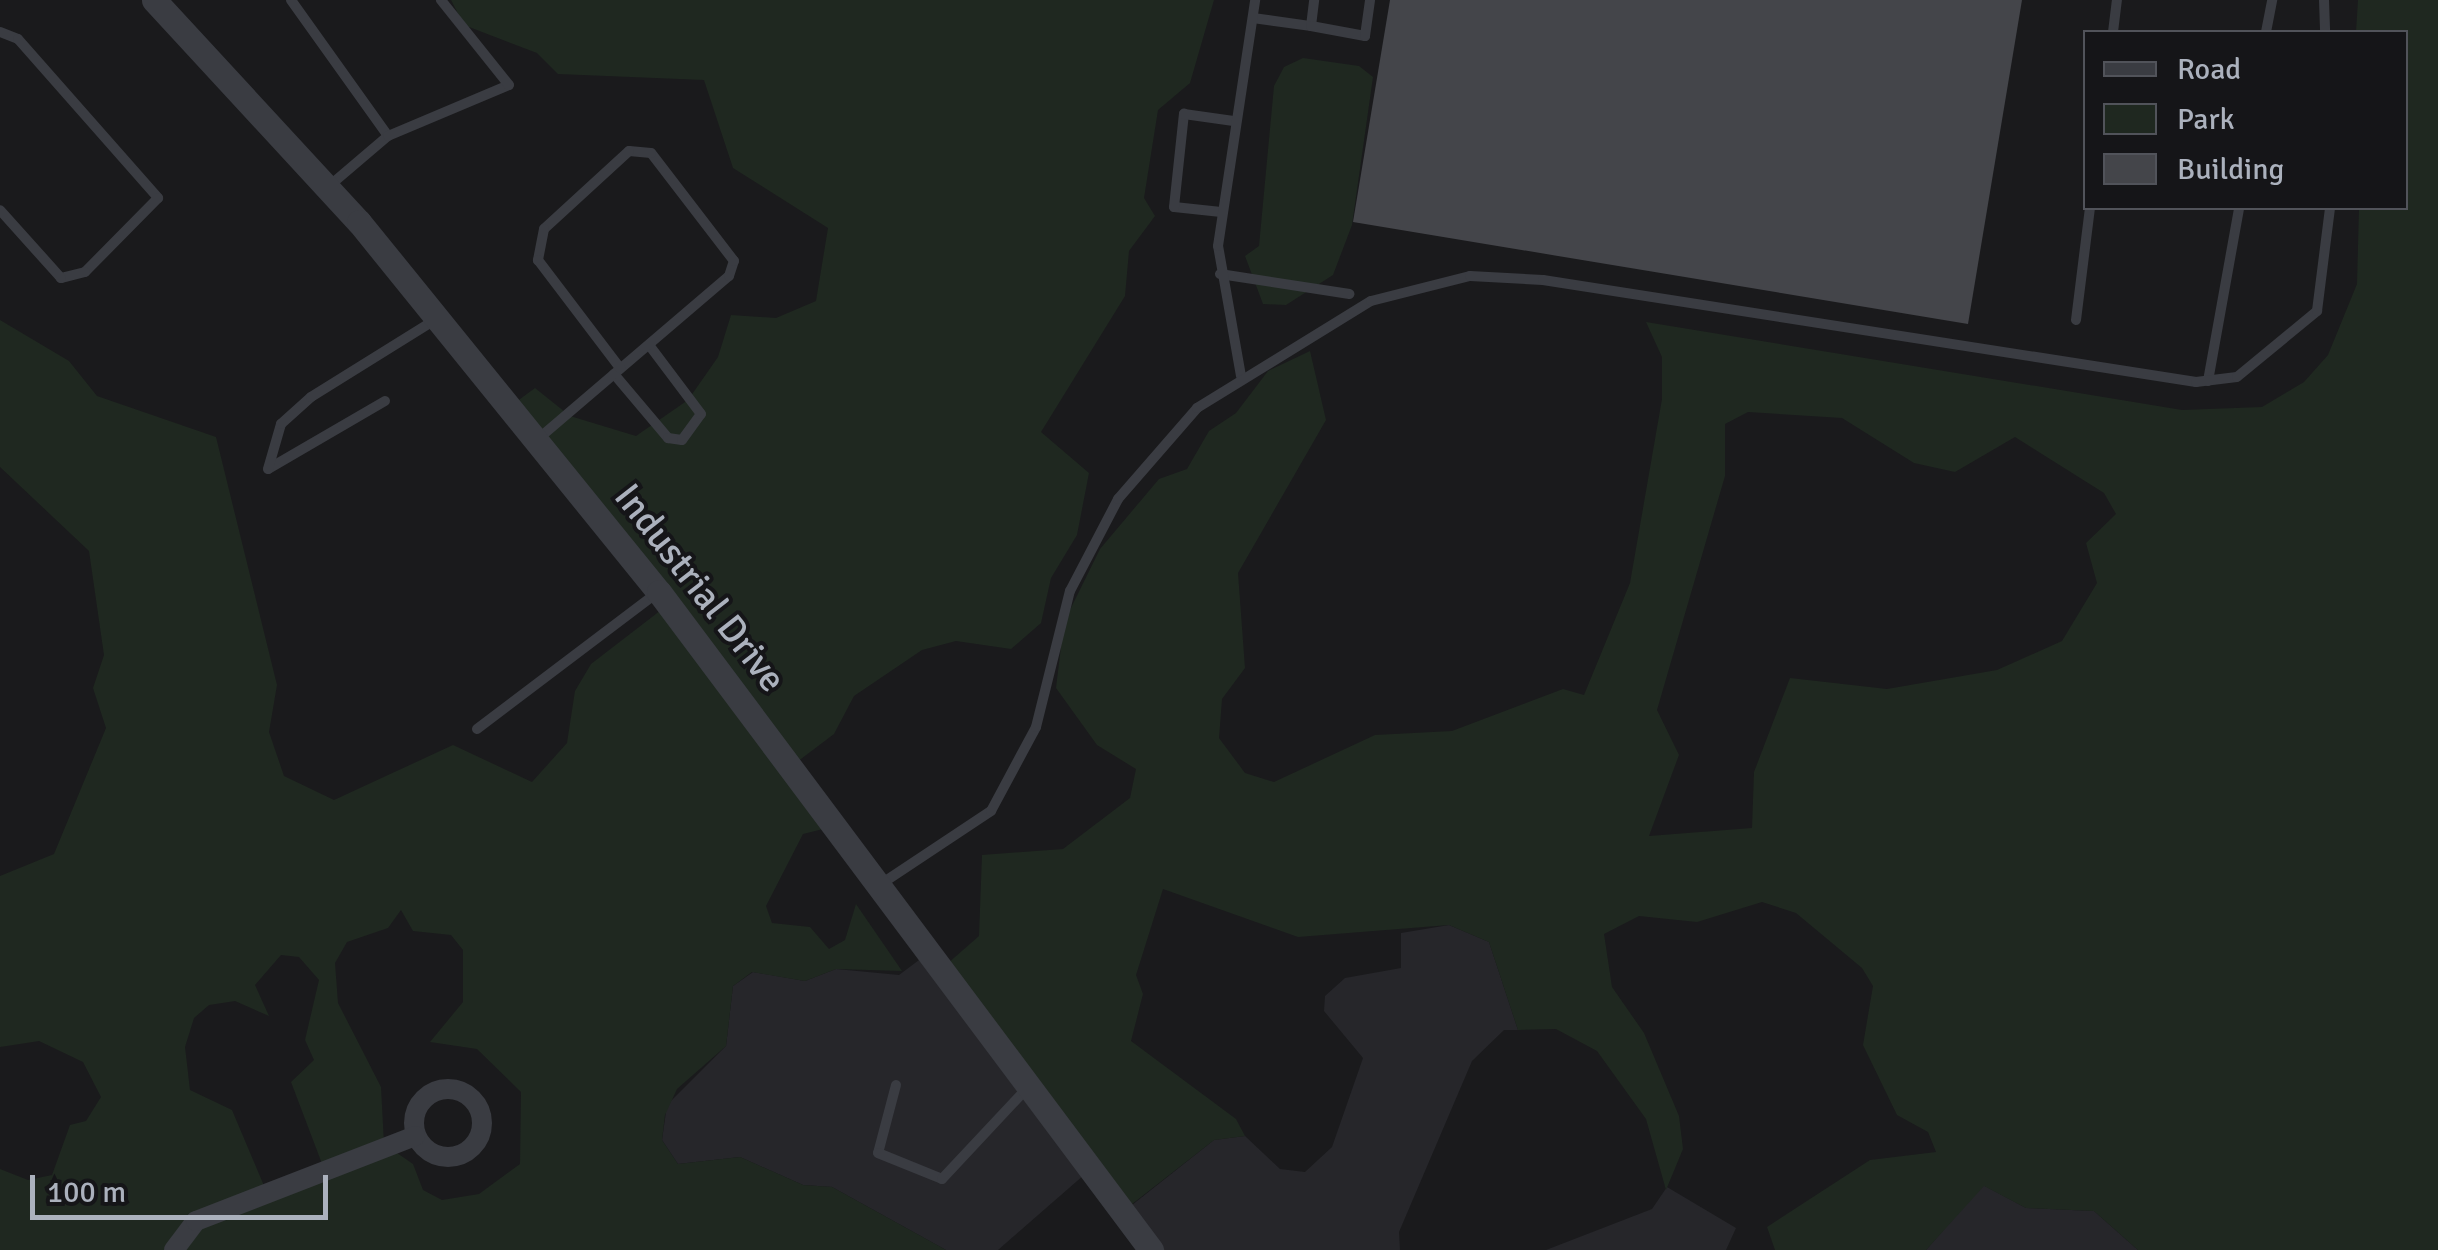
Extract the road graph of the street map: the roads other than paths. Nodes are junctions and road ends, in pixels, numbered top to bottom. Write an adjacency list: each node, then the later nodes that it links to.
1 (154, 0): 18 (street, Industrial Drive)
2 (291, 0): 17 (lane)
3 (441, 0): 17 (lane)
4 (1256, 0): 10 (lane)
5 (1314, 0): 11 (lane)
6 (1370, 0): 11 (lane)
7 (2117, 0): 12 (lane)
8 (2272, 0): 13 (lane)
9 (2324, 0): 14 (lane)
10 (1253, 18): 11 (lane); 16 (lane)
11 (1311, 26)
12 (2113, 30)
13 (2266, 30)
14 (2325, 30)
15 (0, 32): 19 (lane)
16 (1234, 121): 23 (lane); 23 (lane)
17 (388, 136): 18 (lane)
18 (327, 188): 26 (street, Industrial Drive)
19 (0, 210)
20 (2090, 210): 27 (lane)
21 (2239, 210): 31 (lane)
22 (2330, 210): 31 (lane)
23 (1221, 212): 24 (lane)
24 (1220, 274): 25 (lane); 30 (lane)
25 (1348, 294)
26 (439, 318): 32 (lane); 33 (street, Industrial Drive)
27 (2076, 320)
28 (648, 344): 29 (lane); 29 (lane); 29 (lane)
29 (617, 371): 33 (lane)
30 (1242, 376): 31 (lane); 36 (lane)
31 (2208, 381)
32 (385, 401)
33 (537, 440): 34 (street, Industrial Drive)
34 (658, 592): 35 (lane); 36 (street, Industrial Drive)
35 (477, 728)
36 (877, 887): 38 (street, Industrial Drive)
37 (896, 1085): 38 (lane)
38 (1028, 1086): 41 (street, Industrial Drive)
39 (414, 1136): 40 (street)
40 (174, 1250)
41 (1151, 1250)

